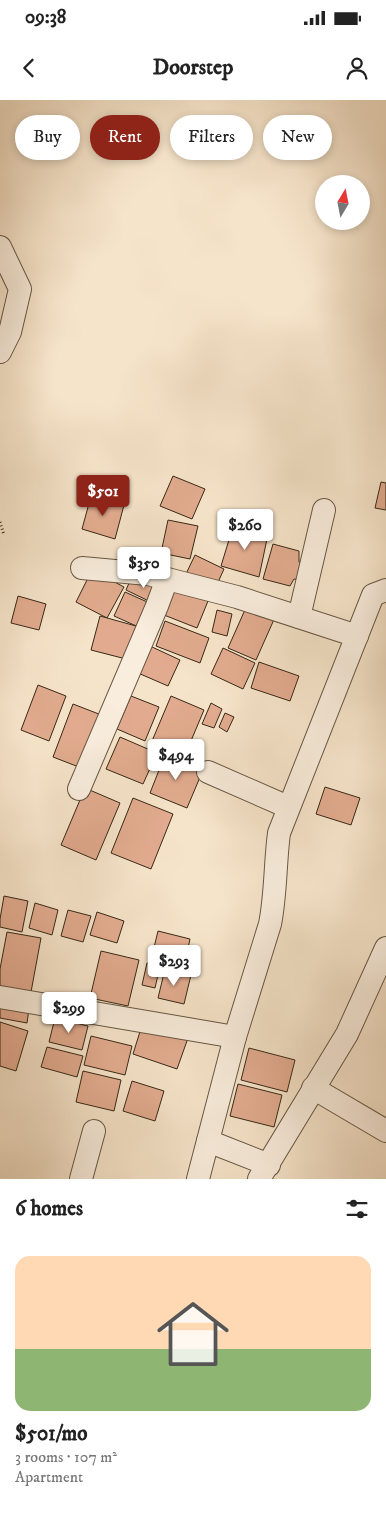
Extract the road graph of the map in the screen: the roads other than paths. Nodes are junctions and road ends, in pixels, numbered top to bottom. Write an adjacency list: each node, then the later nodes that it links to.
1 (0, 246): 2 (street)
2 (0, 352)
3 (324, 510): 7 (street)
4 (82, 568): 5 (street)
5 (167, 579): 7 (street); 10 (street)
6 (386, 590): 8 (street)
7 (299, 618): 8 (street)
8 (357, 636): 11 (street)
9 (208, 772): 11 (street)
10 (79, 790)
11 (288, 807): 14 (street)
12 (386, 948): 15 (street)
13 (0, 997): 14 (street)
14 (235, 1037): 18 (street)
15 (313, 1088): 17 (street); 19 (street)
16 (94, 1131): 20 (street)
17 (386, 1131)
18 (208, 1141): 19 (street); 21 (street)
19 (264, 1172)
20 (81, 1179)
21 (198, 1179)

